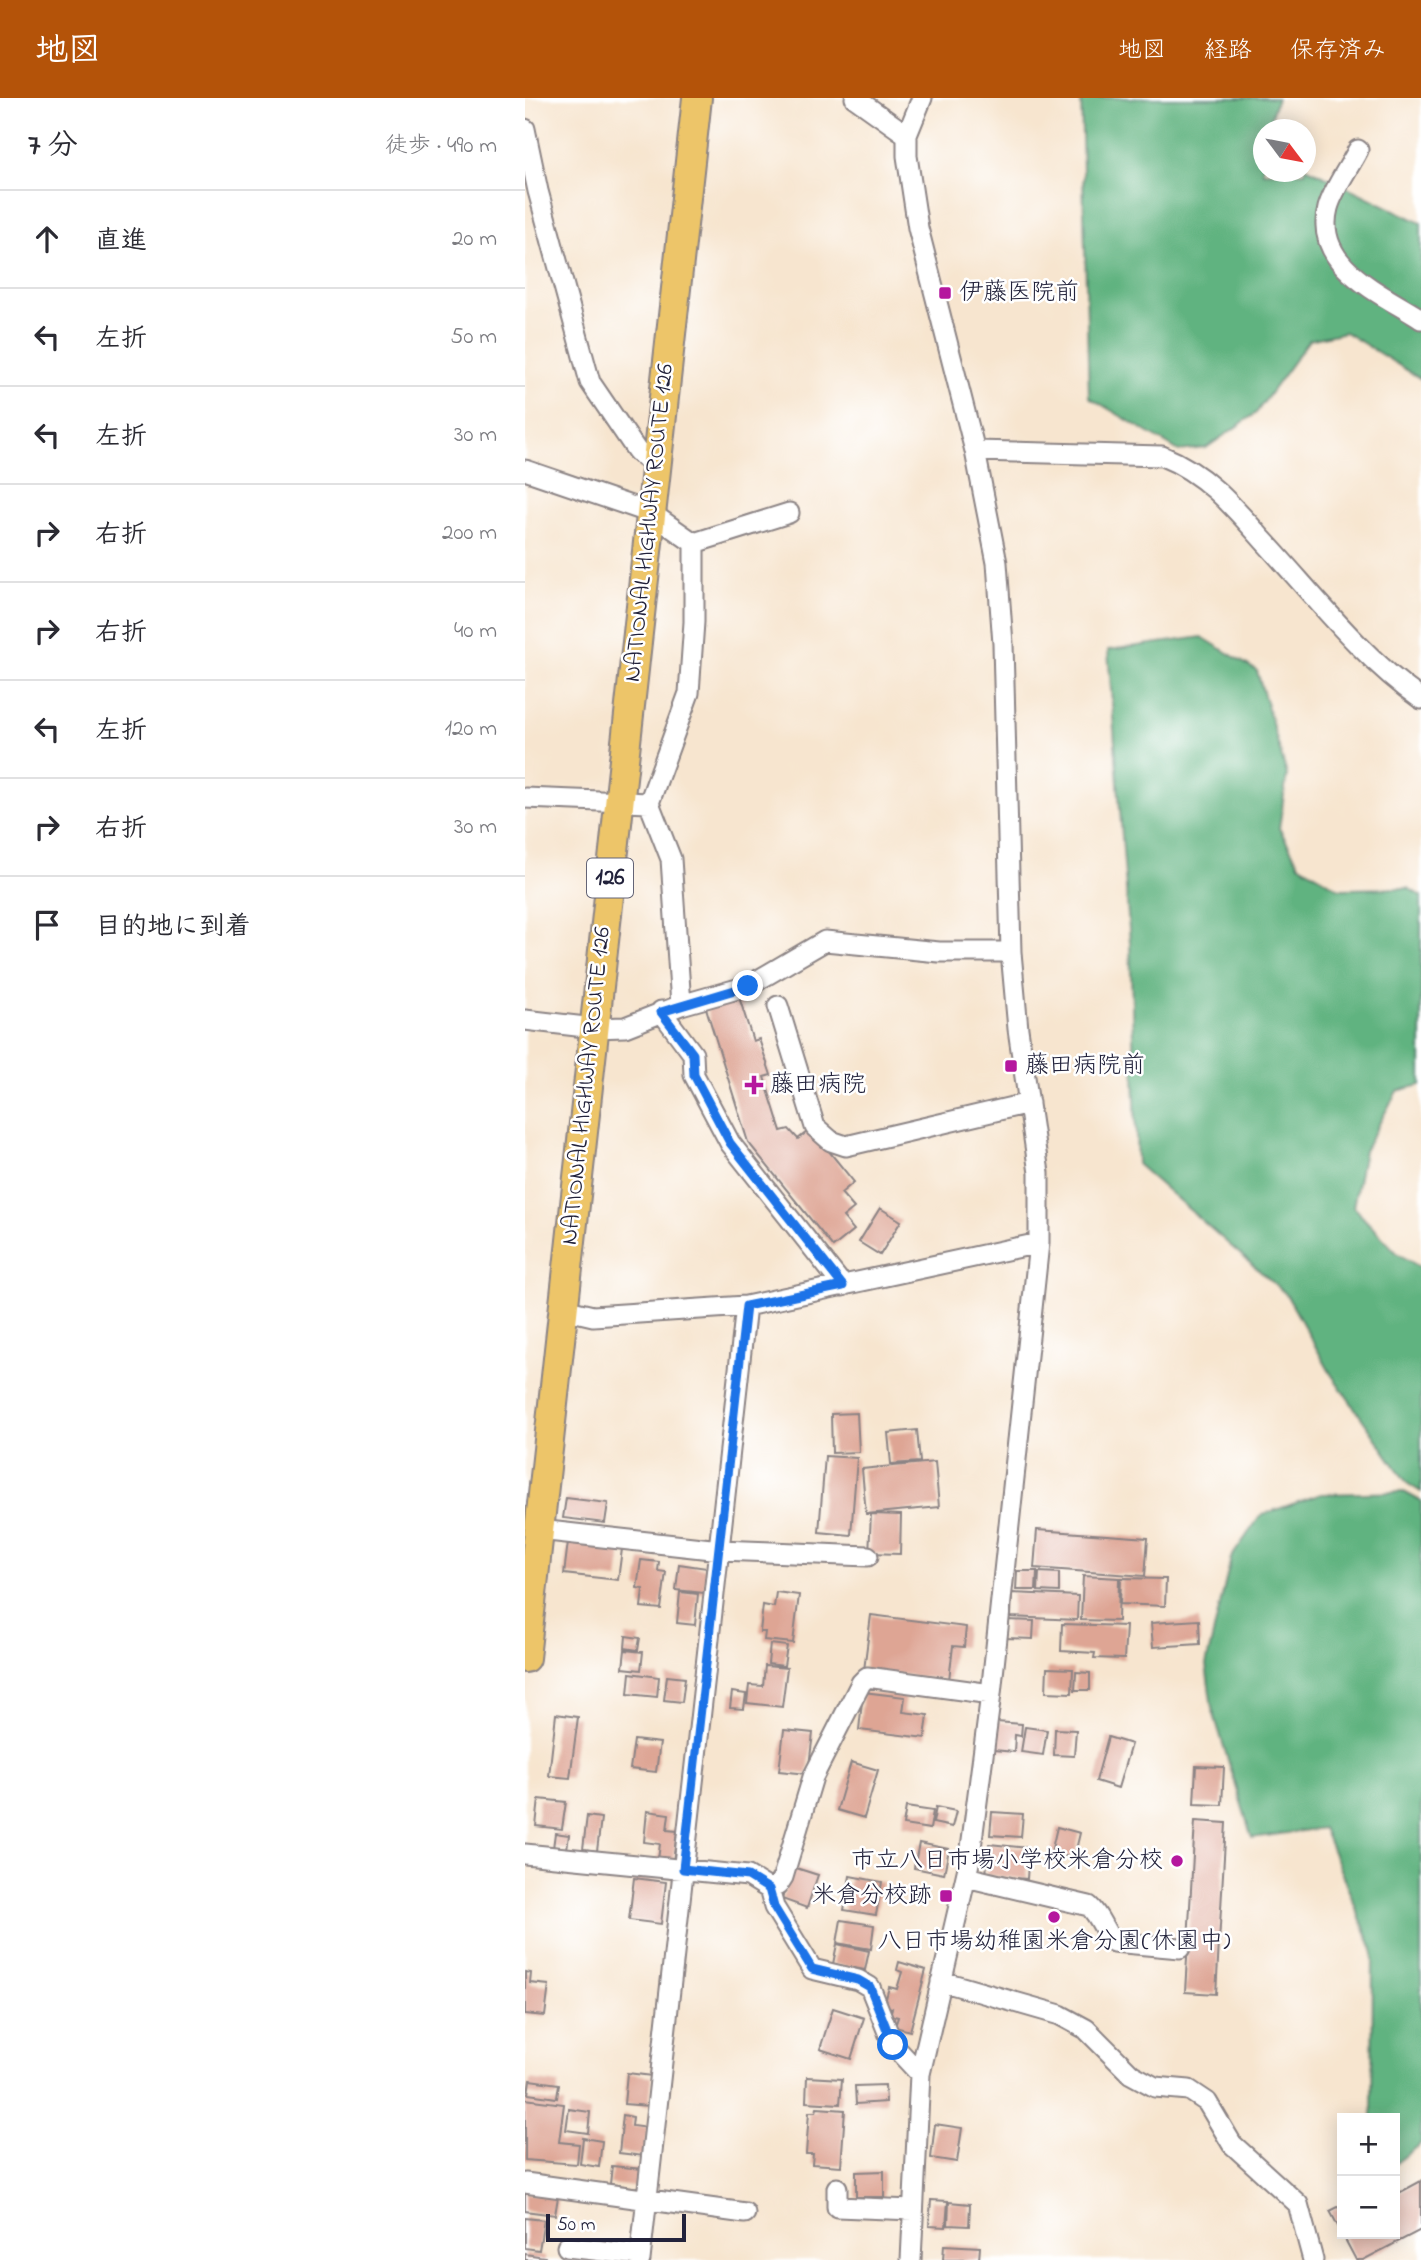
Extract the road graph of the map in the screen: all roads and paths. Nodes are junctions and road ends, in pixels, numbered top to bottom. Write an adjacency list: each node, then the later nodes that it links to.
1 (697, 98): 10 (highway, NATIONAL HIGHWAY ROUTE 126 / 126)
2 (855, 98): 5 (street)
3 (922, 98): 5 (street)
4 (525, 129): 7 (street)
5 (907, 135): 9 (street)
6 (1358, 150): 8 (street)
7 (531, 193): 10 (street)
8 (1421, 319)
9 (975, 451): 15 (street); 19 (street)
10 (657, 467): 12 (highway, NATIONAL HIGHWAY ROUTE 126 / 126)
11 (525, 470): 12 (street)
12 (651, 513): 14 (street); 17 (highway, NATIONAL HIGHWAY ROUTE 126 / 126)
13 (789, 513): 14 (street)
14 (694, 543): 18 (street)
15 (1421, 699)
16 (525, 798): 17 (street)
17 (619, 803): 18 (street); 24 (highway, NATIONAL HIGHWAY ROUTE 126 / 126)
18 (649, 803): 20 (street)
19 (1011, 952): 20 (street); 25 (street)
20 (681, 1005): 22 (street)
21 (778, 1006): 25 (street)
22 (661, 1012): 24 (street); 27 (street)
23 (525, 1020): 24 (street)
24 (594, 1028): 29 (highway, NATIONAL HIGHWAY ROUTE 126 / 126)
25 (1029, 1103): 26 (street)
26 (1039, 1243): 27 (street); 34 (street)
27 (843, 1286): 28 (street)
28 (746, 1306): 29 (street); 31 (street)
29 (563, 1309): 30 (highway, NATIONAL HIGHWAY ROUTE 126 / 126)
30 (535, 1523): 31 (street); 33 (highway, NATIONAL HIGHWAY ROUTE 126 / 126)
31 (720, 1550): 32 (street); 36 (street)
32 (869, 1556)
33 (525, 1658)
34 (992, 1694): 37 (street); 38 (street)
35 (525, 1854): 36 (street)
36 (683, 1869): 38 (street); 44 (street)
37 (966, 1877): 39 (street); 40 (street)
38 (769, 1889): 41 (street)
39 (1179, 1948)
40 (941, 1981): 41 (street); 50 (street)
41 (920, 2074): 45 (street)
42 (525, 2183): 44 (street)
43 (837, 2188): 45 (street)
44 (646, 2200): 46 (street); 48 (street)
45 (913, 2210): 49 (street)
46 (745, 2213)
47 (567, 2247): 48 (street)
48 (640, 2258)
49 (911, 2260)
50 (1313, 2260)

